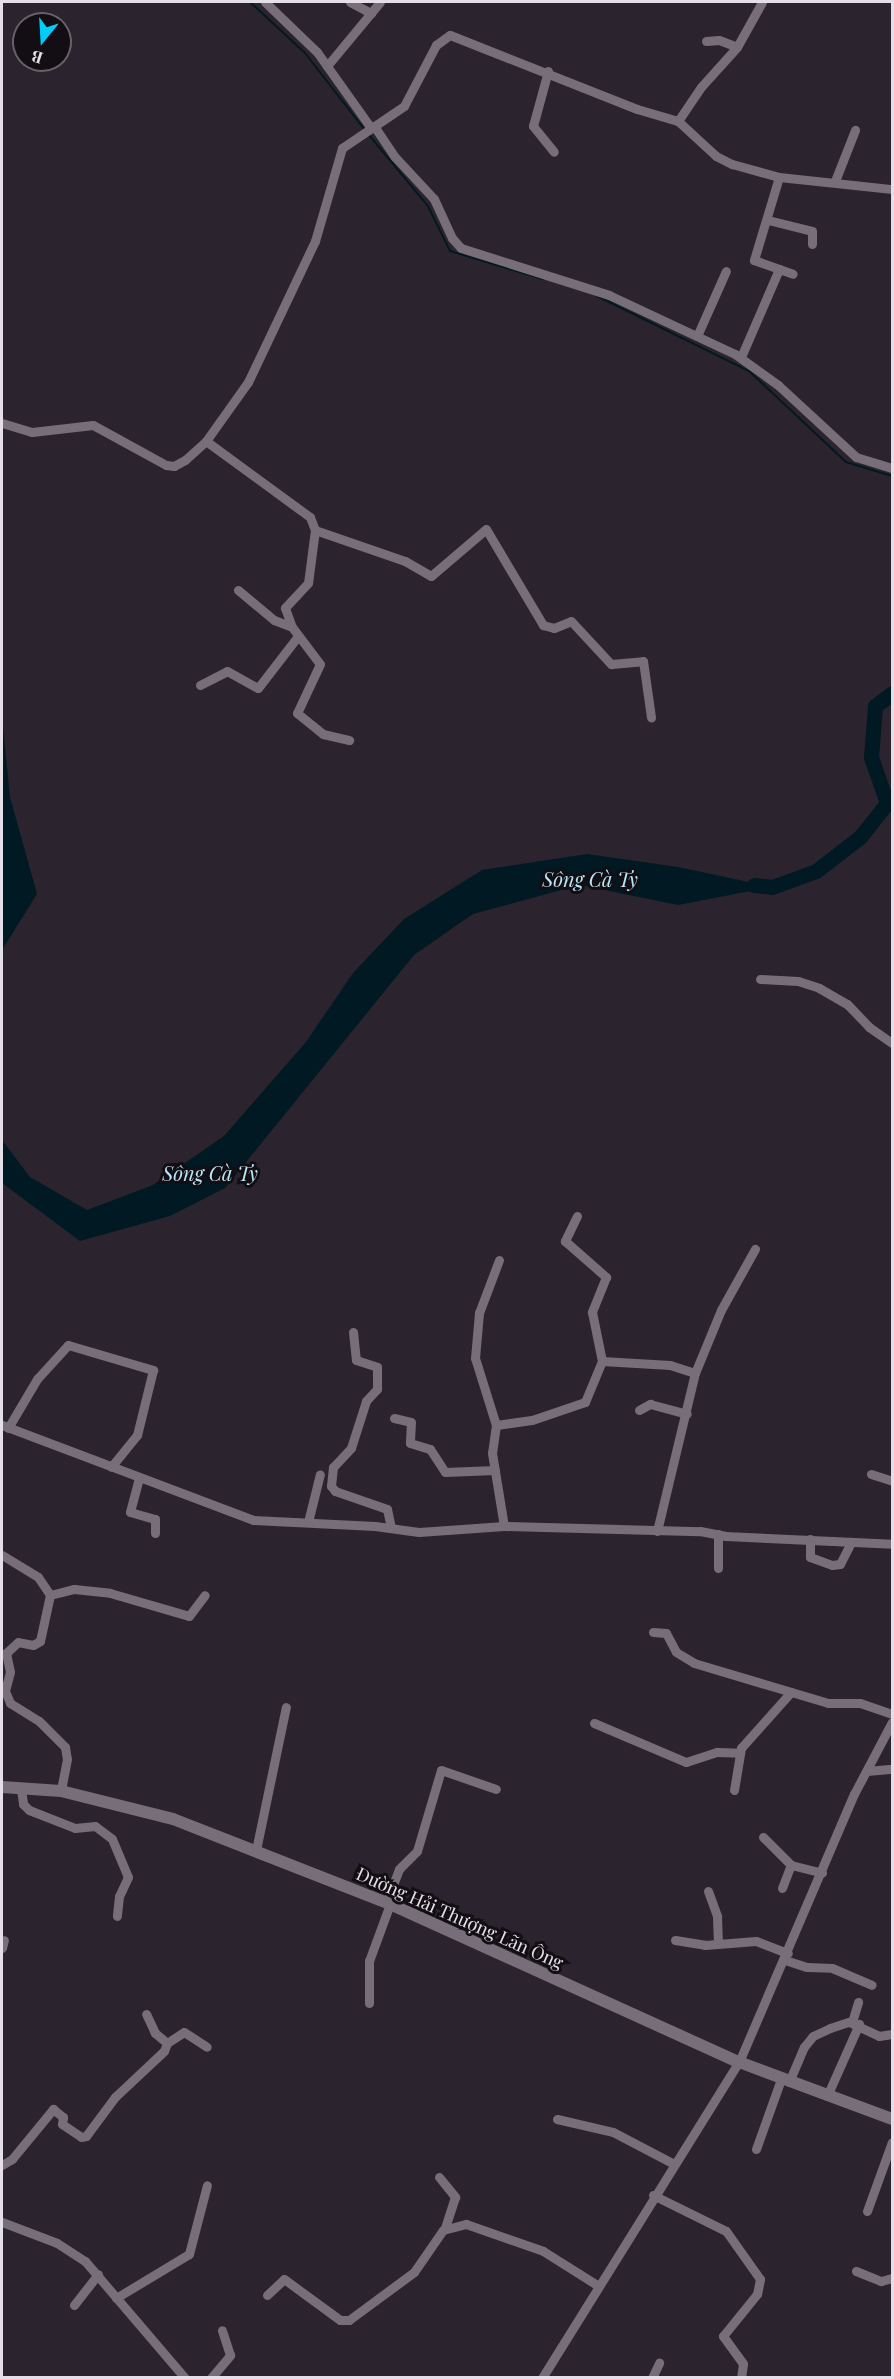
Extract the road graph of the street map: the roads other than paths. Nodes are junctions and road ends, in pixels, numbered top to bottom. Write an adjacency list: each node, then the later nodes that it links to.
1 (265, 2): 8 (street)
2 (350, 2): 5 (street)
3 (380, 2): 5 (street)
4 (762, 2): 7 (street)
5 (371, 14): 8 (street)
6 (706, 41): 7 (street)
7 (737, 47): 10 (street)
8 (327, 66): 11 (street)
9 (548, 71): 10 (street); 11 (street); 13 (street)
10 (678, 121): 14 (street)
11 (373, 127): 22 (street); 25 (street)
12 (855, 130): 15 (street)
13 (554, 152)
14 (779, 177): 15 (street); 17 (street)
15 (835, 181): 16 (street)
16 (892, 189)
17 (768, 220): 18 (street); 19 (street)
18 (812, 244)
19 (779, 269): 21 (street); 23 (street)
20 (726, 271): 22 (street)
21 (793, 274)
22 (697, 336): 23 (street)
23 (741, 357): 26 (street)
24 (2, 423): 25 (street)
25 (206, 441): 27 (street)
26 (892, 468)
27 (315, 530): 29 (street); 31 (street)
28 (238, 590): 29 (street)
29 (295, 631): 30 (street); 32 (street)
30 (200, 685)
31 (651, 717)
32 (350, 740)
33 (760, 979): 34 (street)
34 (892, 1042)
35 (577, 1216): 39 (street)
36 (755, 1249): 40 (street)
37 (499, 1260): 44 (street)
38 (353, 1332): 54 (street)
39 (602, 1361): 40 (street); 44 (street)
40 (695, 1373): 42 (street)
41 (639, 1410): 42 (street)
42 (687, 1414): 55 (street)
43 (394, 1418): 47 (street)
44 (496, 1425): 47 (street)
45 (5, 1427): 46 (street); 46 (street)
46 (111, 1467): 50 (street)
47 (495, 1470): 53 (street)
48 (320, 1474): 52 (street)
49 (871, 1474): 51 (street)
50 (139, 1478): 52 (street); 56 (street)
51 (892, 1481)
52 (308, 1522): 54 (street)
53 (504, 1526): 54 (street); 55 (street)
54 (391, 1528)
55 (657, 1531): 57 (street)
56 (155, 1533)
57 (718, 1534): 58 (street); 62 (street)
58 (810, 1539): 59 (street); 59 (street)
59 (851, 1542): 60 (street)
60 (892, 1544)
61 (2, 1555): 63 (street)
62 (718, 1568)
63 (50, 1595): 64 (street); 78 (street)
64 (206, 1595)
65 (653, 1632): 66 (street)
66 (791, 1692): 68 (street); 71 (street)
67 (286, 1707): 80 (street)
68 (892, 1714)
69 (892, 1722): 73 (street)
70 (594, 1723): 71 (street)
71 (740, 1753): 77 (street)
72 (892, 1769): 73 (street)
73 (867, 1771): 82 (street)
74 (2, 1787): 75 (street, Đường Hải Thượng Lãn Ông)
75 (21, 1789): 78 (street, Đường Hải Thượng Lãn Ông); 86 (street)
76 (496, 1789): 85 (street)
77 (734, 1790)
78 (61, 1791): 80 (street, Đường Hải Thượng Lãn Ông)
79 (763, 1837): 81 (street)
80 (256, 1850): 85 (street, Đường Hải Thượng Lãn Ông)
81 (791, 1865): 82 (street); 83 (street)
82 (822, 1873): 89 (street)
83 (782, 1888)
84 (708, 1891): 88 (street)
85 (388, 1904): 92 (street); 98 (street, Đường Hải Thượng Lãn Ông)
86 (117, 1916)
87 (675, 1940): 88 (street)
88 (718, 1943): 89 (street)
89 (787, 1957): 90 (street); 98 (street)
90 (872, 1985)
91 (858, 2002): 94 (street)
92 (369, 2003)
93 (146, 2014): 96 (street)
94 (855, 2023): 95 (street); 99 (street); 100 (street)
95 (892, 2034)
96 (167, 2043): 97 (street); 106 (street)
97 (207, 2047)
98 (740, 2062): 99 (street, Đường Hải Thượng Lãn Ông); 105 (street)
99 (785, 2080): 100 (street, Đường Hải Thượng Lãn Ông); 104 (street)
100 (827, 2096): 102 (street, Đường Hải Thượng Lãn Ông)
101 (557, 2119): 105 (street)
102 (892, 2119)
103 (892, 2142): 110 (street)
104 (756, 2149)
105 (674, 2164): 109 (street)
106 (2, 2165)
107 (439, 2177): 112 (street)
108 (207, 2185): 118 (street)
109 (653, 2195): 116 (street); 126 (street)
110 (867, 2211)
111 (2, 2222): 114 (street)
112 (445, 2228): 116 (street); 117 (street)
113 (856, 2271): 115 (street)
114 (98, 2274): 118 (street); 119 (street)
115 (892, 2278)
116 (597, 2285): 124 (street)
117 (267, 2295)
118 (117, 2298): 122 (street)
119 (74, 2305)
120 (222, 2330): 123 (street)
121 (659, 2364): 125 (street)
122 (185, 2378)
123 (211, 2378)
124 (542, 2378)
125 (651, 2378)
126 (741, 2378)

